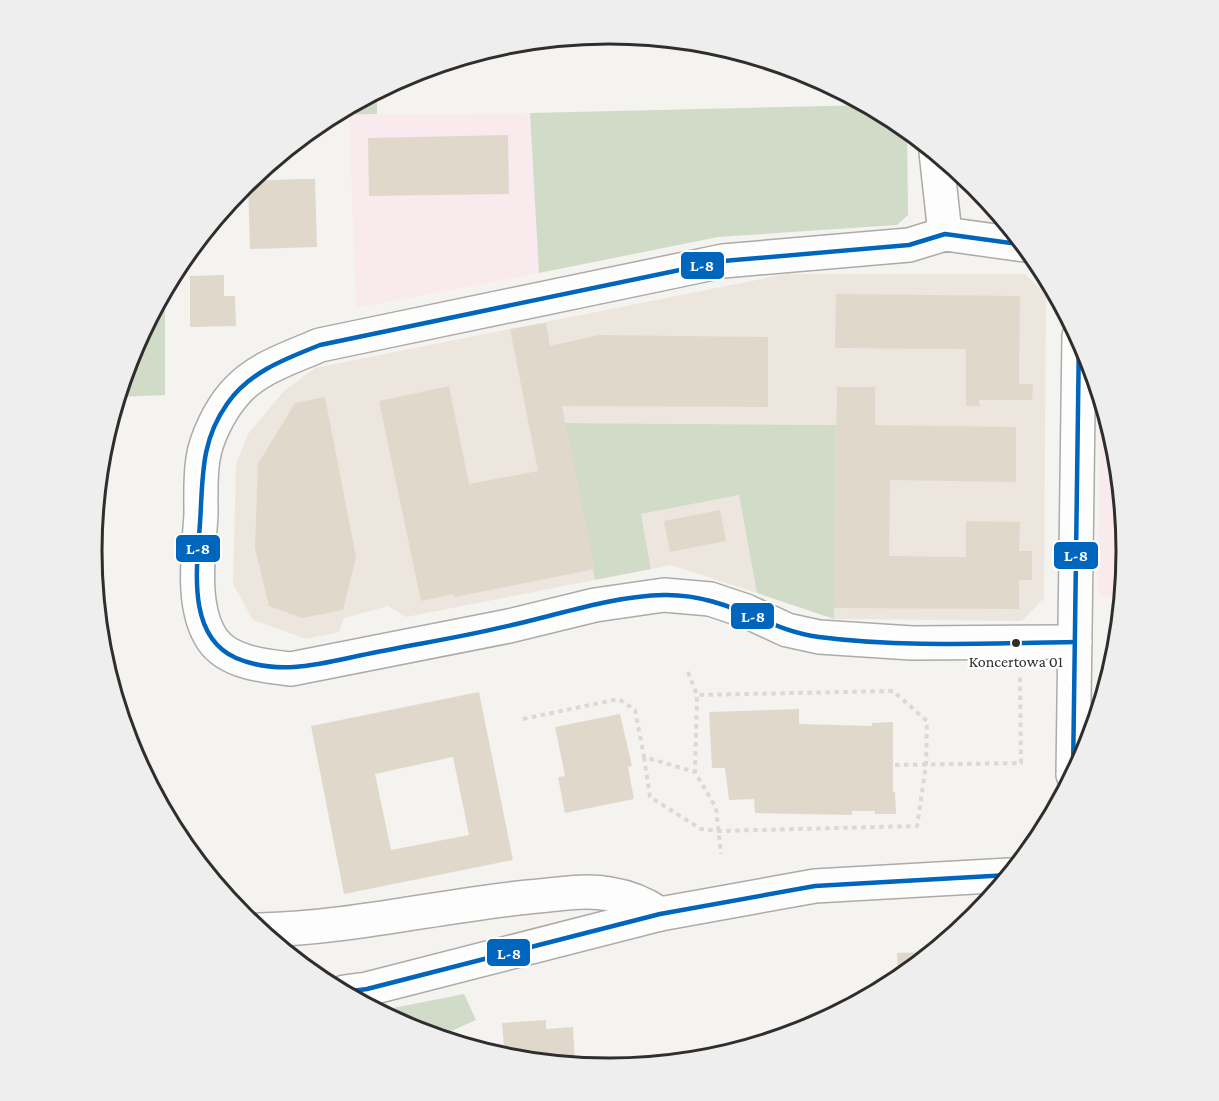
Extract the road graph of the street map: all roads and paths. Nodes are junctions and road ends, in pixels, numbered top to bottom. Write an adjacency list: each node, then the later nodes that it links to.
1 (941, 166): 2 (street)
2 (945, 234): 3 (street); 6 (street)
3 (1013, 243)
4 (1078, 356): 5 (street)
5 (1075, 642): 6 (street); 10 (street)
6 (1019, 644): 13 (path)
7 (688, 672): 8 (path)
8 (697, 695): 13 (path); 14 (path)
9 (523, 719): 11 (path)
10 (1073, 755)
11 (644, 757): 14 (path); 15 (path)
12 (895, 765): 13 (path)
13 (926, 765): 15 (path)
14 (695, 772): 15 (path)
15 (718, 831): 16 (path)
16 (721, 854)
17 (999, 876): 18 (street)
18 (660, 914): 19 (street); 20 (street)
19 (273, 930)
20 (357, 990)

